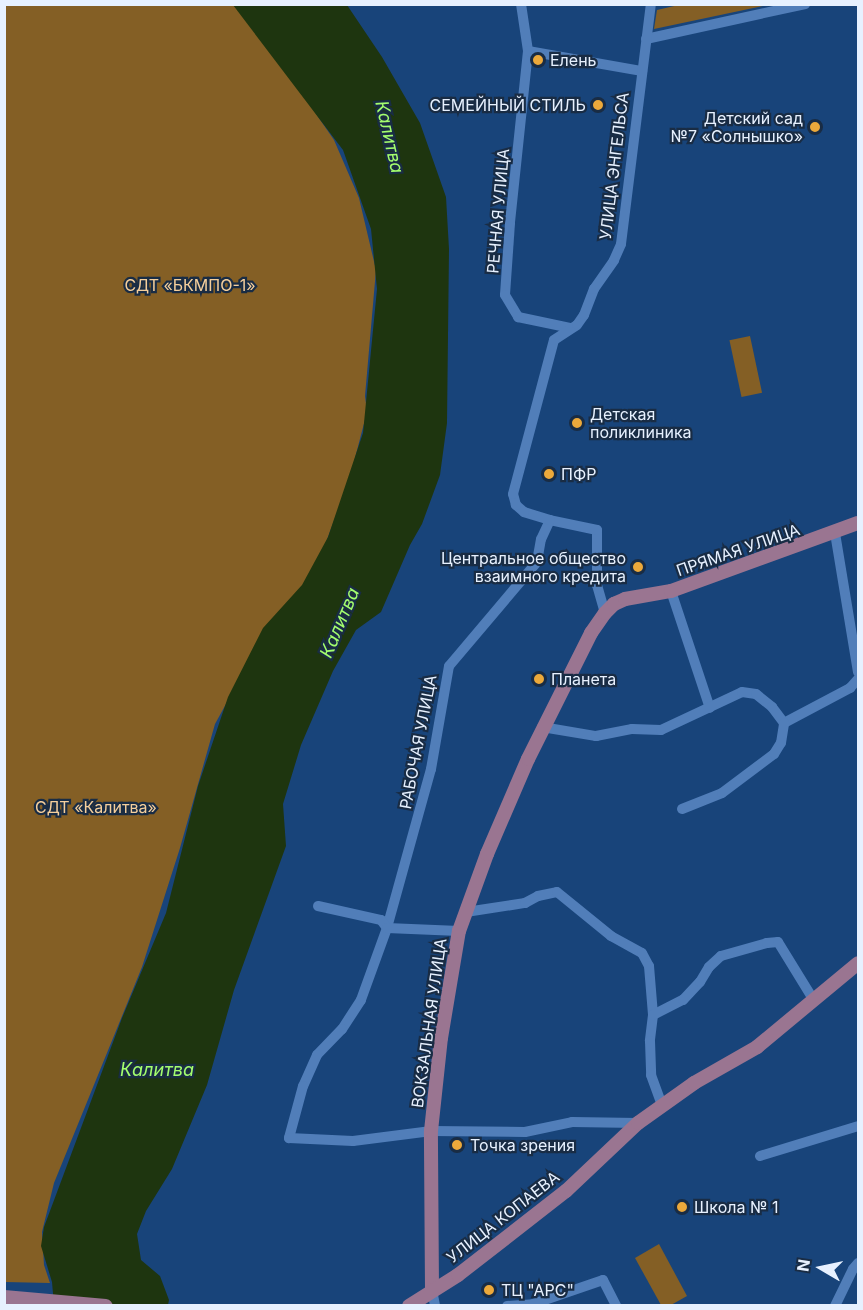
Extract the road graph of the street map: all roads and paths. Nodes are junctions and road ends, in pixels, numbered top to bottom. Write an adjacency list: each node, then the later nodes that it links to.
1 (521, 4): 5 (street, РЕЧНАЯ УЛИЦА)
2 (651, 4): 4 (street, УЛИЦА ЭНГЕЛЬСА)
3 (805, 4): 4 (street)
4 (646, 39): 6 (street, УЛИЦА ЭНГЕЛЬСА)
5 (528, 51): 6 (street); 7 (street, РЕЧНАЯ УЛИЦА)
6 (642, 72): 7 (street, УЛИЦА ЭНГЕЛЬСА)
7 (570, 328): 8 (street, УЛИЦА ЭНГЕЛЬСА)
8 (550, 520): 13 (street, УЛИЦА ЭНГЕЛЬСА); 22 (street, РАБОЧАЯ УЛИЦА)
9 (858, 523): 10 (main road, ПРЯМАЯ УЛИЦА)
10 (836, 533): 11 (main road, ПРЯМАЯ УЛИЦА); 14 (street)
11 (671, 591): 12 (main road, ПРЯМАЯ УЛИЦА); 16 (street)
12 (625, 599): 13 (main road, ВОКЗАЛЬНАЯ УЛИЦА)
13 (605, 613): 18 (main road, ВОКЗАЛЬНАЯ УЛИЦА)
14 (858, 672)
15 (858, 679): 17 (street)
16 (710, 708): 17 (street); 18 (street)
17 (784, 723): 19 (street)
18 (542, 727): 21 (main road, ВОКЗАЛЬНАЯ УЛИЦА)
19 (682, 809)
20 (318, 906): 22 (street)
21 (466, 912): 23 (main road, ВОКЗАЛЬНАЯ УЛИЦА); 26 (street)
22 (387, 928): 23 (street); 30 (street, РАБОЧАЯ УЛИЦА)
23 (459, 931): 30 (main road, ВОКЗАЛЬНАЯ УЛИЦА)
24 (858, 963): 25 (main road, УЛИЦА КОПАЕВА)
25 (813, 999): 26 (street); 27 (main road, УЛИЦА КОПАЕВА)
26 (653, 1015): 27 (street)
27 (662, 1105): 28 (main road, УЛИЦА КОПАЕВА)
28 (638, 1123): 30 (street); 33 (main road, УЛИЦА КОПАЕВА)
29 (858, 1126): 31 (street)
30 (431, 1131): 33 (main road, ВОКЗАЛЬНАЯ УЛИЦА)
31 (760, 1156)
32 (858, 1263): 40 (street)
33 (432, 1290): 36 (main road, УЛИЦА КОПАЕВА); 37 (street)
34 (4, 1297): 35 (main road)
35 (106, 1305)
36 (409, 1305)
37 (435, 1305)
38 (507, 1305): 39 (street)
39 (616, 1305)
40 (836, 1305)

